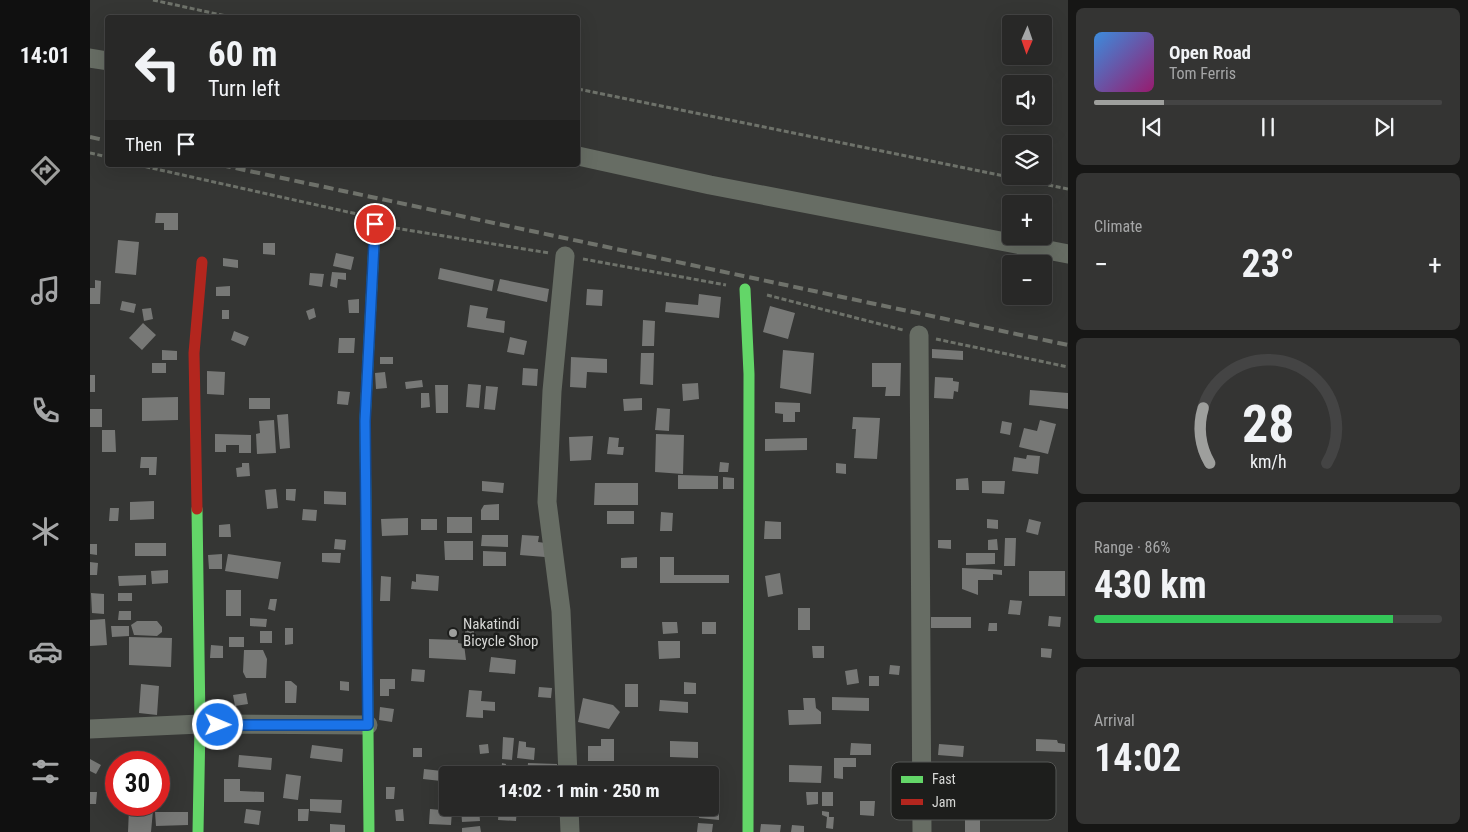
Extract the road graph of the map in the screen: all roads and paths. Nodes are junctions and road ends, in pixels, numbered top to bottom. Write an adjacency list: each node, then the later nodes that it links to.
1 (153, 0): 2 (path)
2 (221, 15)
3 (90, 58): 4 (street)
4 (105, 60)
5 (580, 89): 10 (path)
6 (90, 152): 7 (path)
7 (105, 156)
8 (580, 156): 12 (street)
9 (146, 167): 11 (path)
10 (1068, 190)
11 (375, 224): 13 (path); 19 (street)
12 (1068, 254)
13 (565, 256): 15 (path); 22 (street)
14 (202, 262): 18 (street)
15 (745, 289): 16 (path); 27 (street)
16 (919, 334): 17 (path); 21 (street)
17 (1068, 367)
18 (200, 724): 19 (street); 20 (street); 24 (street)
19 (368, 725): 25 (street)
20 (90, 729)
21 (922, 762)
22 (568, 766)
23 (569, 816): 26 (street)
24 (198, 832)
25 (369, 832)
26 (570, 832)
27 (748, 832)

